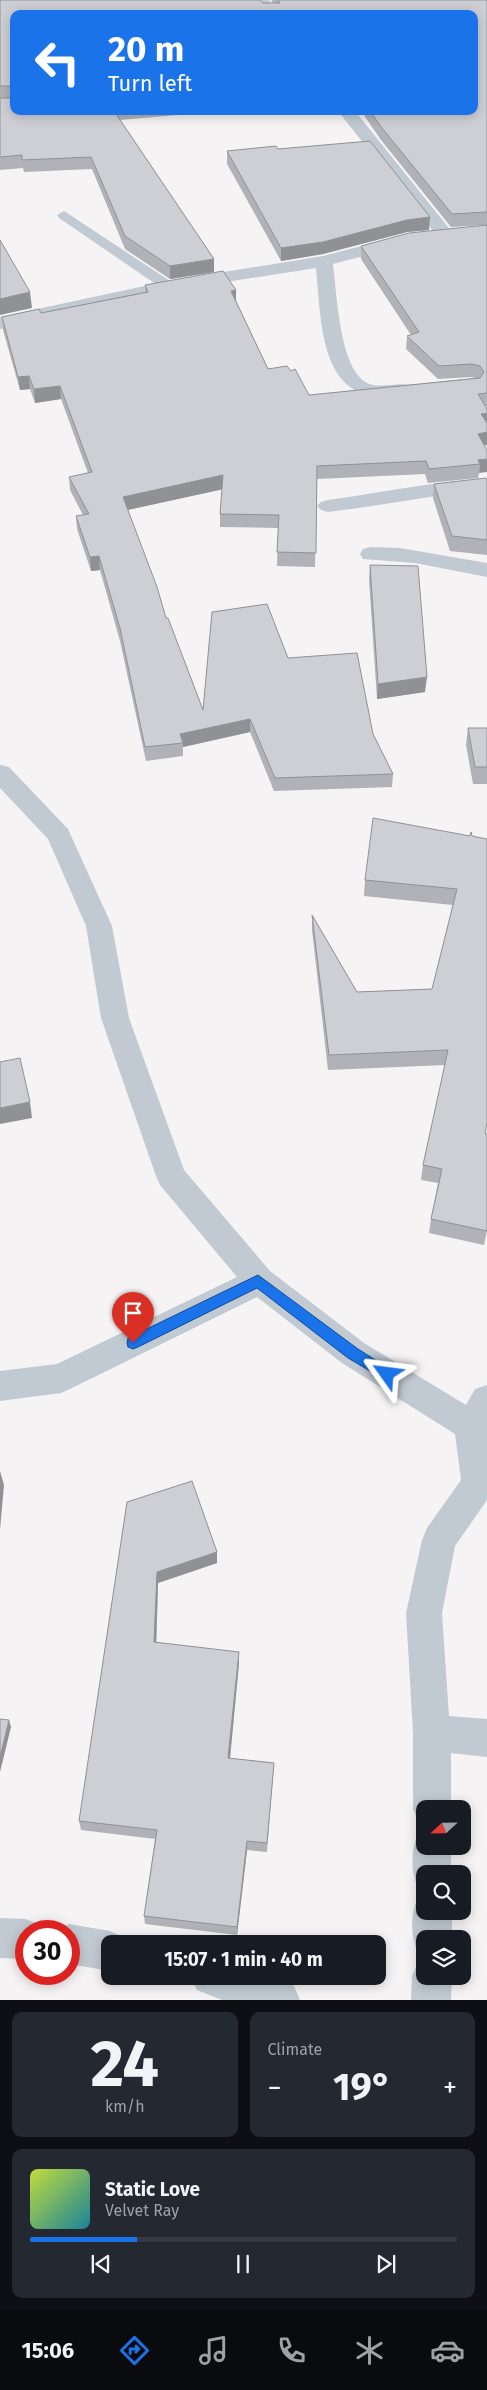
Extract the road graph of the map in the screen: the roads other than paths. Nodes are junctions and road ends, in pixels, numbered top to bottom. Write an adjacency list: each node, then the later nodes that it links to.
1 (349, 115): 3 (street)
2 (64, 215): 4 (lane)
3 (324, 261): 4 (street); 6 (street)
4 (168, 286): 5 (street)
5 (0, 323)
6 (416, 388)
7 (487, 485): 8 (street)
8 (328, 506)
9 (371, 554): 10 (street)
10 (487, 570)
11 (0, 773): 12 (street)
12 (258, 1281): 13 (street); 14 (street)
13 (0, 1386)
14 (479, 1413): 15 (street)
15 (482, 1483): 16 (street)
16 (432, 1733): 17 (street); 18 (street)
17 (487, 1738)
18 (432, 1800)
19 (0, 1938): 20 (street)
20 (15, 1939)
21 (80, 1946): 22 (street)
22 (101, 1949)
23 (237, 1985): 25 (street)
24 (432, 1985): 26 (street)
25 (280, 2000)
26 (432, 2000)

